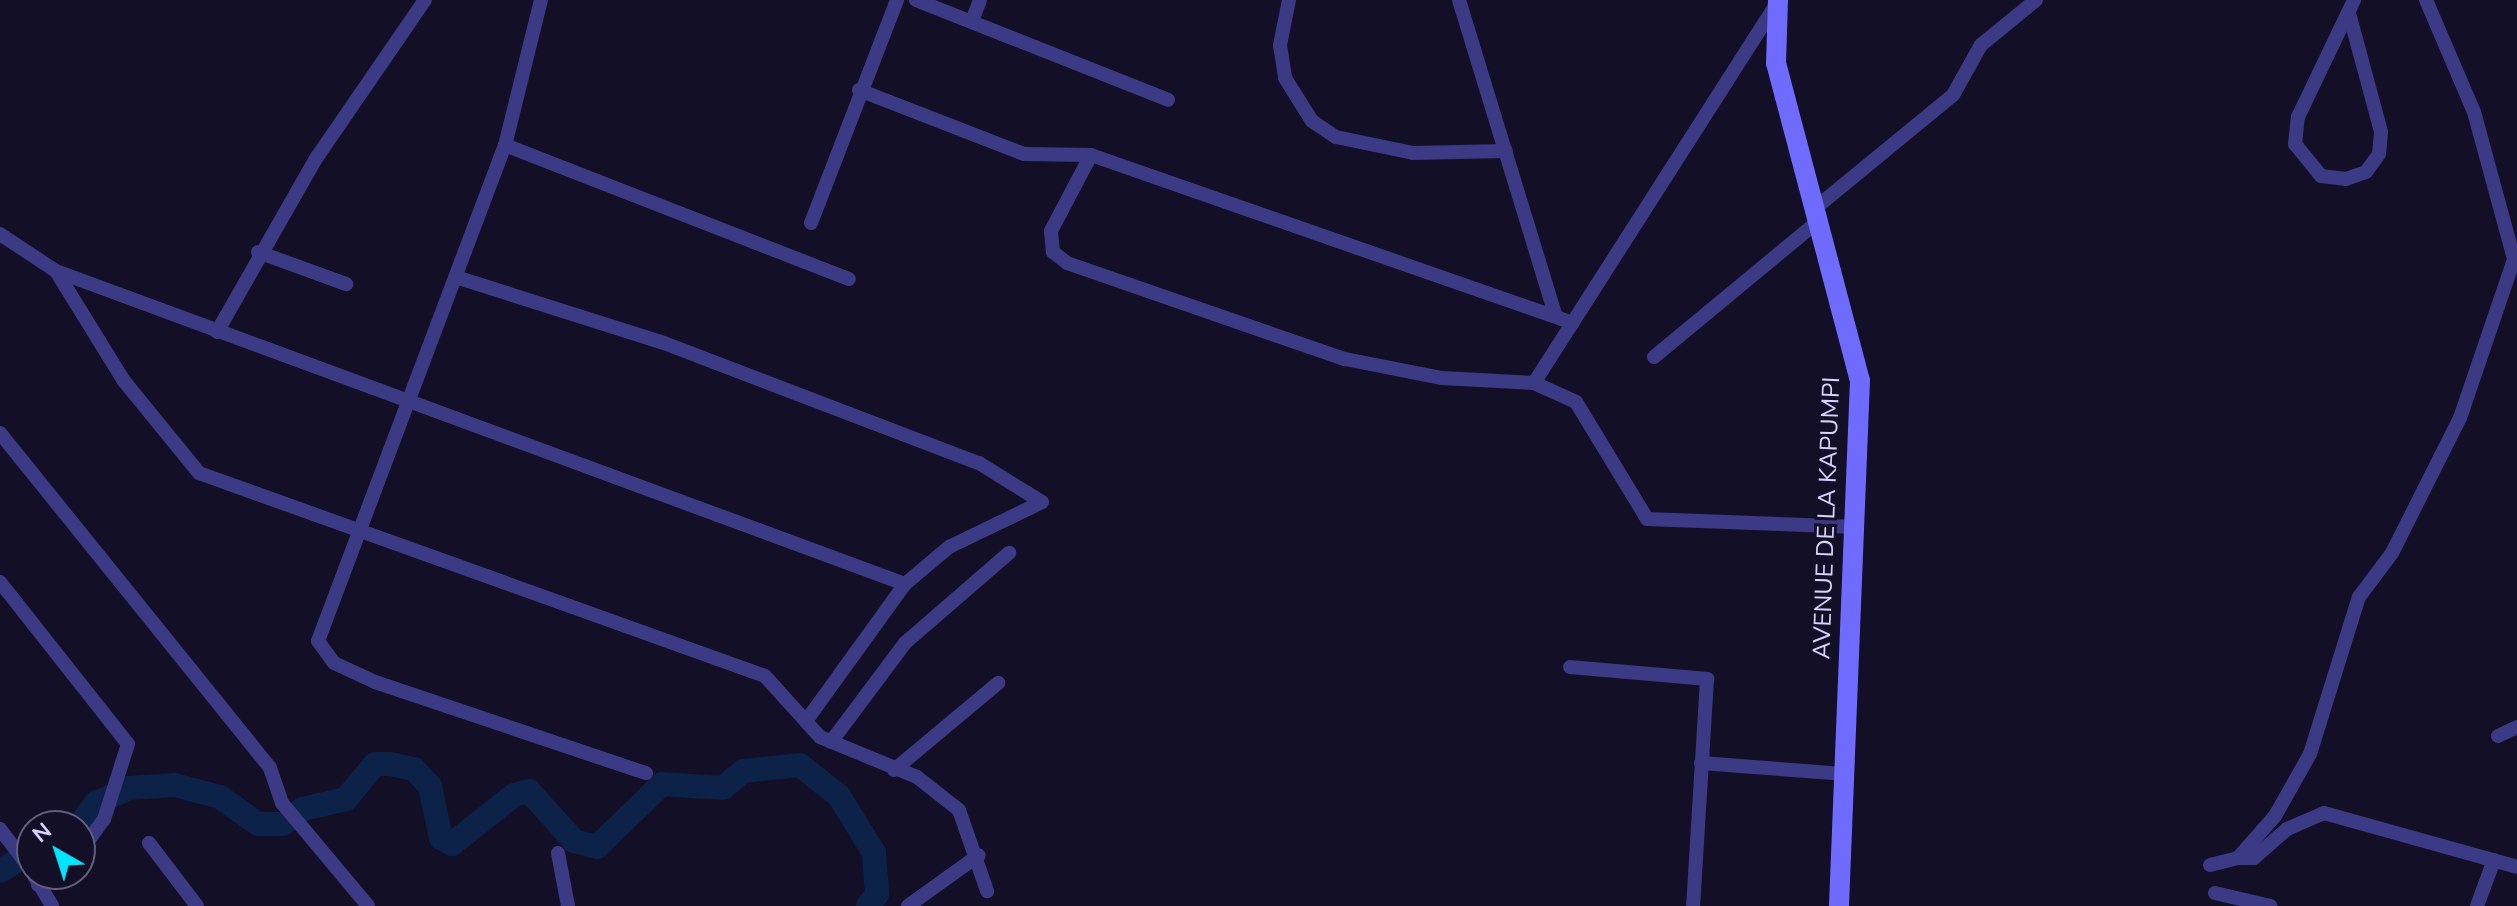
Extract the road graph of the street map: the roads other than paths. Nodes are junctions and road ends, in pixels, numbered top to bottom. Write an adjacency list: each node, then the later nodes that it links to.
1 (425, 0): 21 (street)
2 (541, 0): 15 (street)
3 (897, 0): 13 (street)
4 (916, 0): 12 (street)
5 (980, 0): 12 (street)
6 (1289, 0): 16 (street)
7 (1459, 0): 16 (street)
8 (2036, 0): 18 (street)
9 (2426, 0): 54 (street)
10 (1778, 2): 18 (main road, AVENUE DE LA KAPUMPI); 27 (street)
11 (2351, 7): 11 (street)
12 (972, 21): 14 (street)
13 (859, 90): 17 (street); 19 (street)
14 (1168, 100)
15 (505, 145): 23 (street); 24 (street)
16 (1506, 151): 26 (street)
17 (1091, 155): 26 (street); 30 (street)
18 (1815, 216): 29 (street); 33 (main road, AVENUE DE LA KAPUMPI)
19 (811, 223)
20 (0, 234): 22 (street)
21 (258, 252): 25 (street); 28 (street)
22 (56, 271): 28 (street); 34 (street)
23 (459, 278): 31 (street); 37 (street)
24 (849, 279)
25 (346, 284)
26 (1555, 314): 27 (street)
27 (1573, 323): 30 (street)
28 (217, 332): 31 (street)
29 (1654, 357)
30 (1534, 383): 33 (street)
31 (409, 402): 34 (street); 37 (street)
32 (0, 433): 61 (street)
33 (1856, 527): 47 (main road, AVENUE DE LA KAPUMPI)
34 (357, 532): 40 (street); 46 (street)
35 (1009, 553): 43 (street)
36 (0, 582): 49 (street)
37 (905, 584): 40 (street)
38 (1570, 667): 44 (street)
39 (998, 683): 45 (street)
40 (809, 717): 43 (street)
41 (2517, 727): 42 (street)
42 (2498, 736)
43 (831, 742): 45 (street)
44 (1701, 763): 47 (street); 64 (street)
45 (894, 770): 53 (street)
46 (646, 773)
47 (1843, 774): 65 (main road, AVENUE DE LA KAPUMPI)
48 (0, 829): 51 (street)
49 (96, 830)
50 (149, 843): 60 (street)
51 (16, 852)
52 (558, 853): 62 (street)
53 (979, 855): 58 (street); 63 (street)
54 (2238, 858): 55 (street); 56 (street)
55 (2494, 860): 57 (street); 67 (street)
56 (2210, 865)
57 (2517, 867)
58 (987, 891)
59 (2215, 893): 66 (street)
60 (197, 906)
61 (368, 906)
62 (568, 906)
63 (908, 906)
64 (1693, 906)
65 (1839, 906)
66 (2270, 906)
67 (2477, 906)

